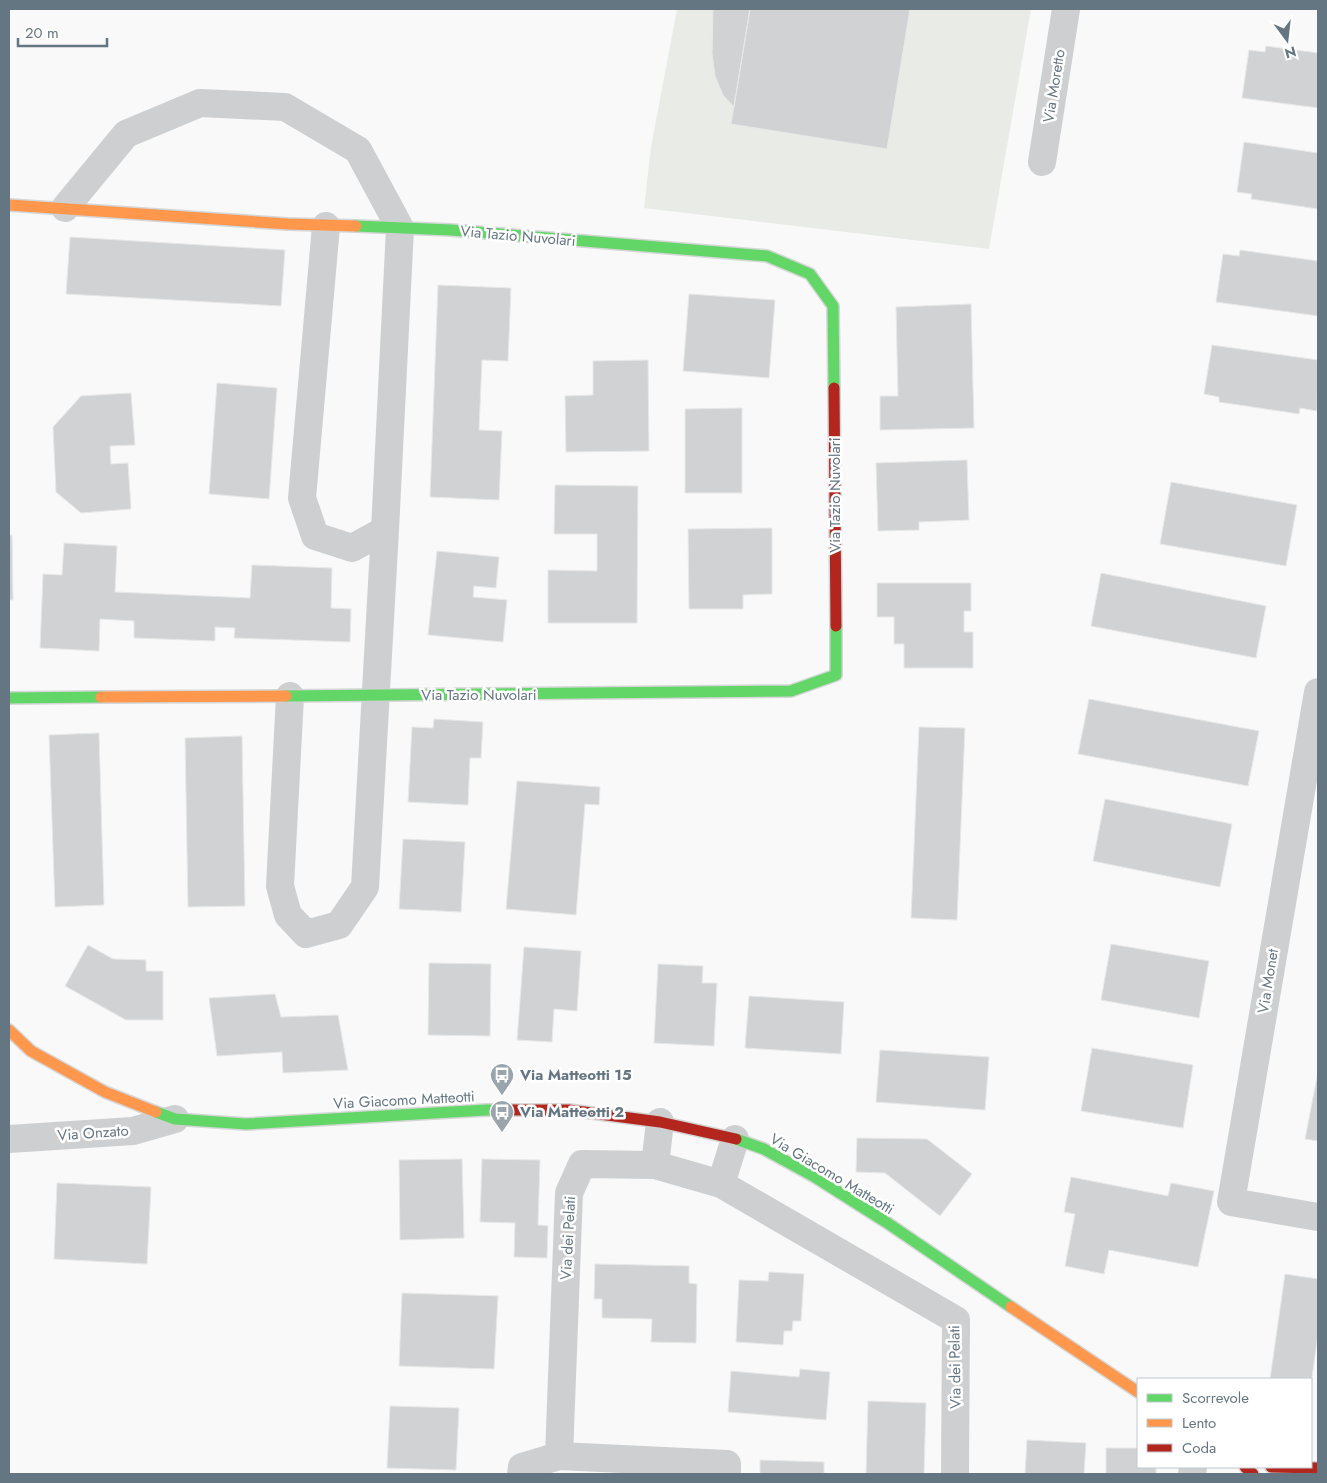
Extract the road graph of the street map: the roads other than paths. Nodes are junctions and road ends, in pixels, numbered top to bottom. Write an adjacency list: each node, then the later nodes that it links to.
1 (1066, 9): 2 (street, Via Moretto)
2 (1042, 162)
3 (9, 205): 4 (street, Via Tazio Nuvolari)
4 (65, 208): 5 (street, Via Tazio Nuvolari); 6 (street)
5 (326, 226): 6 (street, Via Tazio Nuvolari); 7 (street)
6 (400, 228): 7 (street); 10 (street, Via Tazio Nuvolari)
7 (385, 530): 10 (street)
8 (1318, 692): 12 (street, Via Monet)
9 (290, 696): 10 (street, Via Tazio Nuvolari); 10 (street); 11 (street, Via Tazio Nuvolari)
10 (376, 696)
11 (9, 698)
12 (1309, 805): 20 (street, Via Monet)
13 (9, 1030): 14 (street, Via Giacomo Matteotti)
14 (175, 1119): 15 (street, Via Giacomo Matteotti); 16 (street, Via Onzato)
15 (660, 1122): 17 (street, Via Giacomo Matteotti); 18 (street)
16 (9, 1139)
17 (735, 1139): 19 (street); 21 (street, Via Giacomo Matteotti)
18 (655, 1165): 19 (street, Via dei Pelati); 22 (street, Via dei Pelati)
19 (722, 1184): 25 (street, Via dei Pelati)
20 (1318, 1217)
21 (1137, 1391)
22 (559, 1456): 23 (street); 24 (street)
23 (521, 1474)
24 (727, 1474)
25 (955, 1474)

